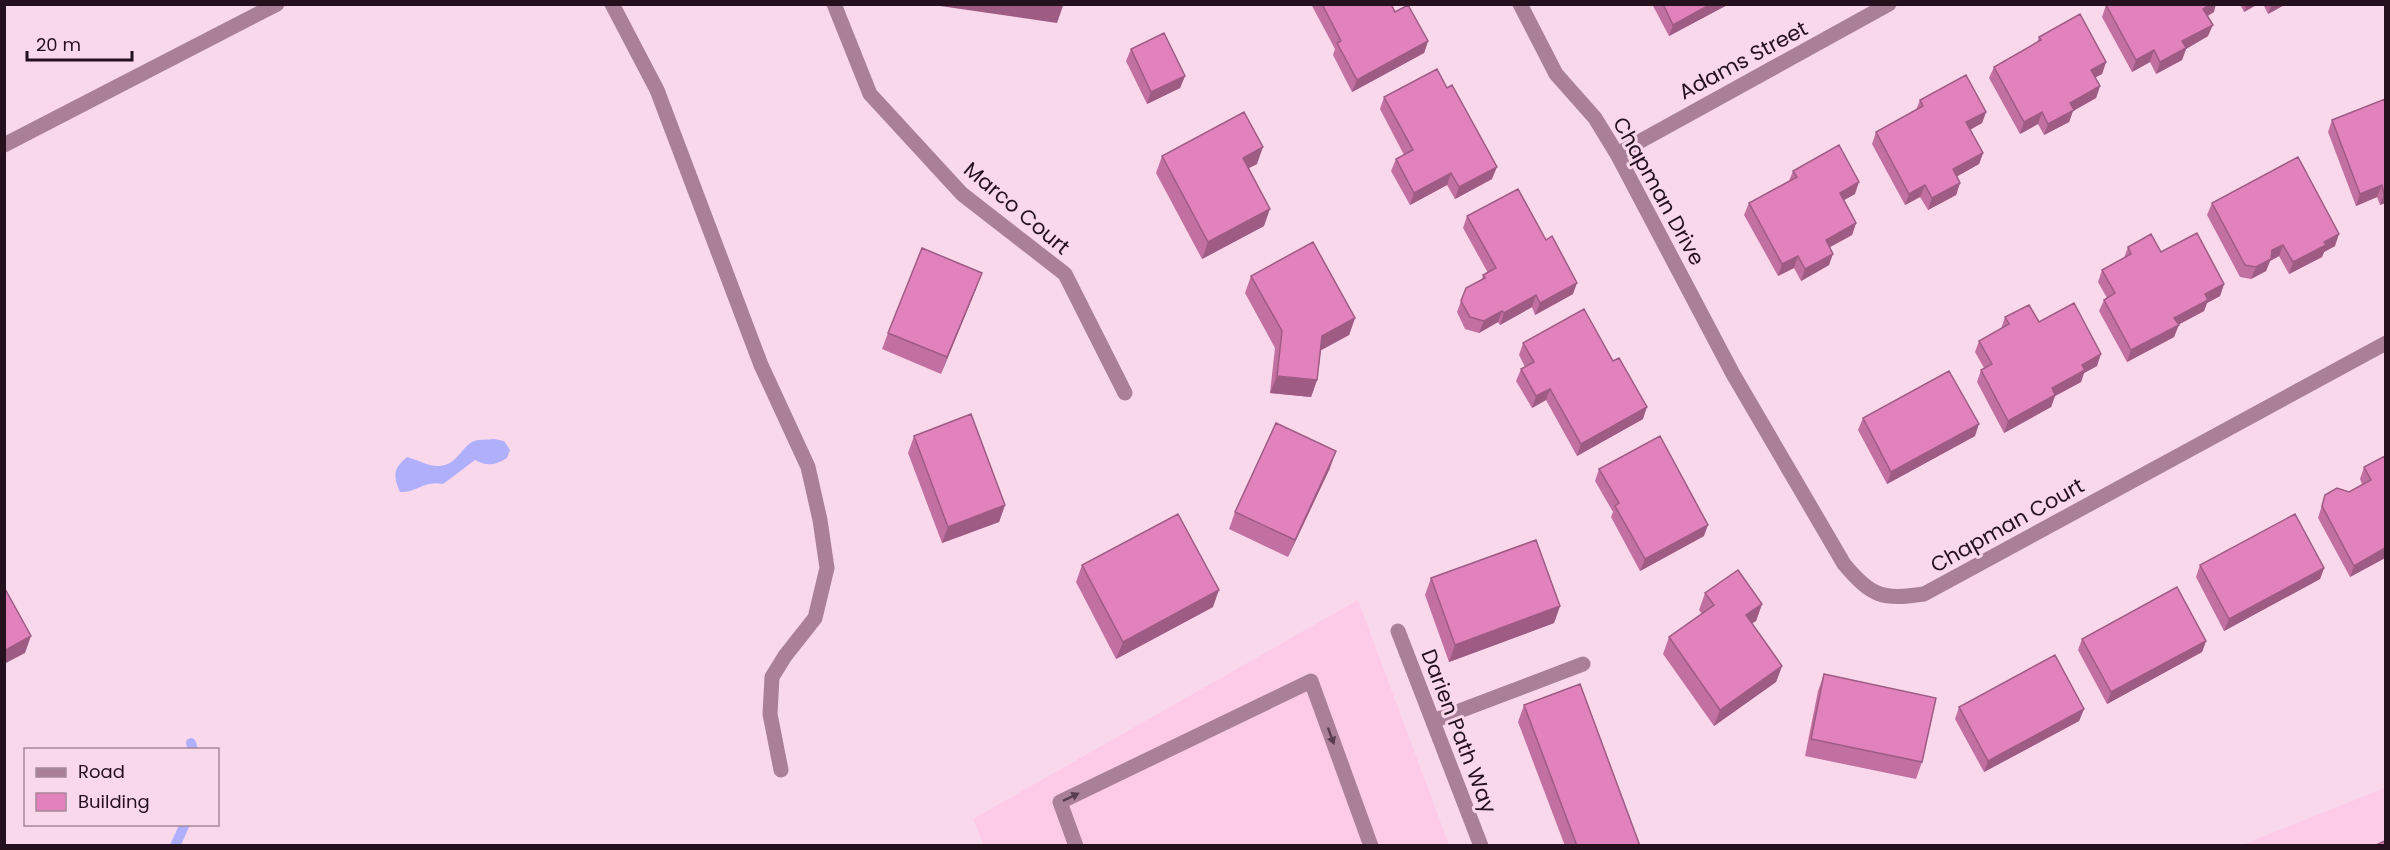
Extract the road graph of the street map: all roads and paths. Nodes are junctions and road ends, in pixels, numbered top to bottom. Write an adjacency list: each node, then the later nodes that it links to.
1 (277, 4): 6 (street)
2 (612, 4): 14 (street)
3 (834, 4): 10 (street, Marco Court)
4 (1520, 4): 7 (street, Chapman Drive)
5 (1889, 4): 7 (street, Adams Street)
6 (4, 145)
7 (1617, 153): 9 (street, Chapman Drive)
8 (2385, 343): 9 (street, Chapman Court)
9 (1732, 374)
10 (1125, 393)
11 (1398, 631): 13 (street, Darien Path Way)
12 (1583, 664): 13 (street)
13 (1433, 721): 17 (street, Darien Path Way)
14 (781, 770)
15 (1076, 846): 16 (street, one-way to 16)
16 (1371, 846)
17 (1481, 846)

